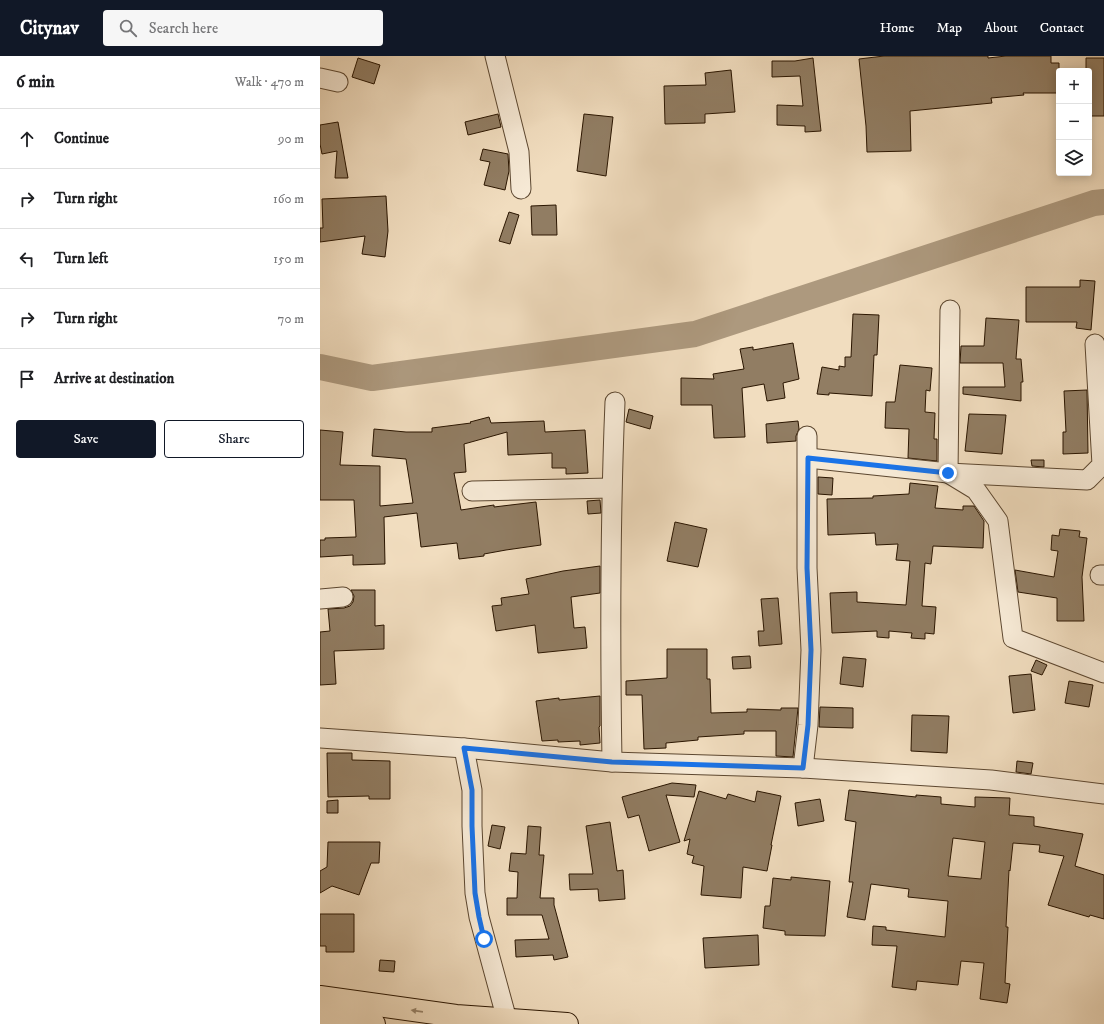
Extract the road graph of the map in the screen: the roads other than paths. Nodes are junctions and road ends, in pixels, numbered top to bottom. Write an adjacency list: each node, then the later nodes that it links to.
1 (495, 56): 2 (street)
2 (521, 189)
3 (950, 310): 8 (street)
4 (1095, 344): 8 (street)
5 (615, 402): 9 (street)
6 (808, 436): 7 (street)
7 (808, 458): 8 (street); 17 (street)
8 (948, 473): 13 (street)
9 (611, 488): 10 (street); 16 (street)
10 (472, 491)
11 (344, 597): 12 (street)
12 (320, 599)
13 (1104, 673)
14 (320, 738): 15 (street)
15 (464, 748): 16 (street); 21 (street)
16 (612, 762): 17 (street)
17 (803, 768): 18 (street)
18 (1104, 794)
19 (320, 997): 22 (highway, one-way to 19)
20 (320, 1016): 23 (highway)
21 (507, 1020): 22 (highway); 24 (highway)
22 (472, 1021)
23 (374, 1024)
24 (567, 1024)

